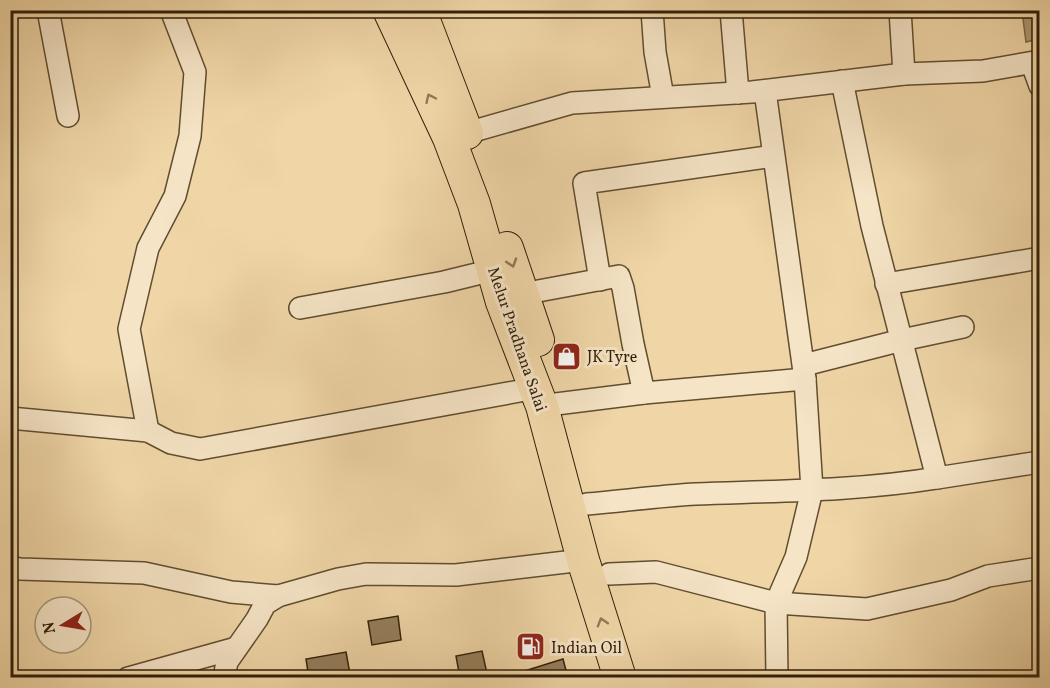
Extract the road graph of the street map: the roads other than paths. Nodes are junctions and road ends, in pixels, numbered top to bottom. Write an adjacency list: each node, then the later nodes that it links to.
1 (48, 10): 15 (street)
2 (171, 10): 30 (street)
3 (389, 10): 16 (main road, Melur Pradhana Salai, one-way to 3)
4 (420, 10): 16 (main road, Melur Pradhana Salai)
5 (652, 10): 14 (street)
6 (731, 10): 13 (street)
7 (900, 10): 9 (street)
8 (1036, 63): 9 (street); 11 (street)
9 (904, 74): 10 (street)
10 (842, 81): 12 (street); 21 (street)
11 (1040, 86)
12 (765, 91): 13 (street); 17 (street)
13 (738, 93): 14 (street)
14 (663, 97): 16 (street)
15 (68, 116)
16 (458, 135): 19 (main road, Melur Pradhana Salai); 22 (main road, Melur Pradhana Salai, one-way to 22)
17 (773, 156): 20 (street); 26 (street)
18 (1040, 258): 21 (street)
19 (493, 270): 23 (street); 28 (main road, Melur Pradhana Salai)
20 (600, 280): 22 (street); 27 (street)
21 (886, 284): 25 (street)
22 (522, 294): 28 (main road, Melur Pradhana Salai)
23 (300, 308)
24 (963, 327): 25 (street)
25 (902, 340): 26 (street); 32 (street)
26 (805, 372): 27 (street); 33 (street)
27 (644, 393): 28 (street)
28 (546, 396): 30 (street); 34 (main road, Melur Pradhana Salai); 36 (main road, Melur Pradhana Salai)
29 (10, 418): 30 (street)
30 (148, 431)
31 (1040, 462): 32 (street)
32 (937, 478): 33 (street)
33 (812, 490): 34 (street); 39 (street)
34 (586, 504): 36 (main road, Melur Pradhana Salai)
35 (10, 567): 38 (street)
36 (596, 567): 38 (street); 39 (street); 43 (main road, Melur Pradhana Salai, one-way to 36); 44 (main road, Melur Pradhana Salai)
37 (1040, 568): 39 (street)
38 (278, 596): 40 (street)
39 (776, 603): 45 (street)
40 (236, 648): 41 (street); 42 (street)
41 (128, 678)
42 (224, 678)
43 (620, 678)
44 (642, 678)
45 (777, 678)

